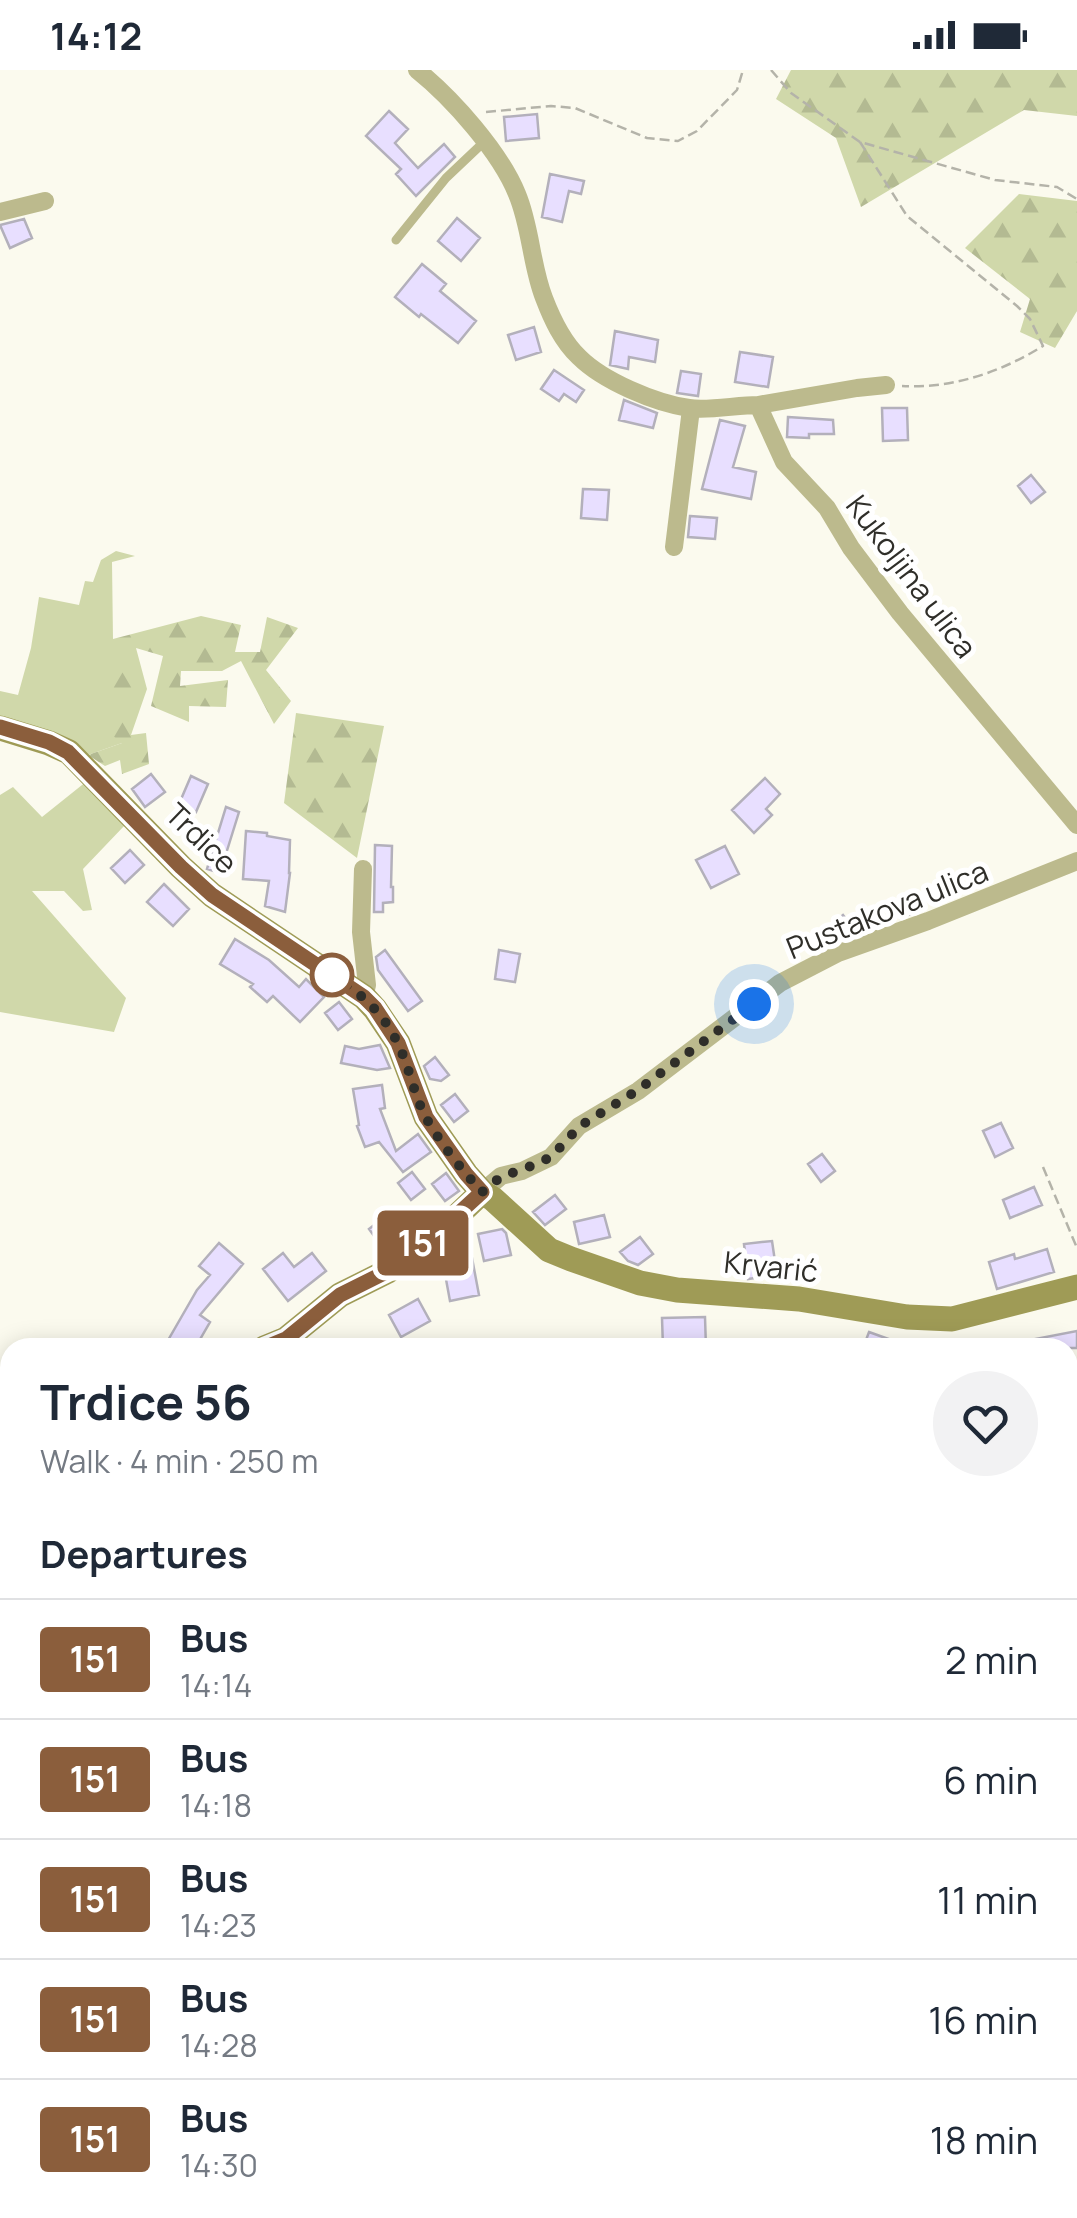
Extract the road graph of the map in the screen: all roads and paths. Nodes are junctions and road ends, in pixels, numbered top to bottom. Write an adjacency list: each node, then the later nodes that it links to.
1 (416, 70): 4 (street)
2 (743, 70): 4 (path)
3 (771, 70): 6 (path)
4 (461, 114): 5 (street)
5 (484, 142): 10 (lane); 13 (street)
6 (860, 142): 8 (path); 11 (path)
7 (45, 200): 9 (street)
8 (1077, 200)
9 (0, 212)
10 (396, 240)
11 (886, 386): 12 (street)
12 (758, 405): 13 (street); 16 (street, Kukoljina ulica)
13 (692, 408): 14 (street)
14 (674, 547)
15 (0, 728): 19 (street, Trdice)
16 (1077, 825)
17 (1077, 861): 21 (street, Pustakova ulica)
18 (363, 869): 19 (street)
19 (364, 997): 21 (street, Trdice)
20 (1043, 1167): 22 (path)
21 (482, 1192): 23 (street, Krvarić); 24 (street)
22 (1077, 1248)
23 (1077, 1287)
24 (287, 1338)

